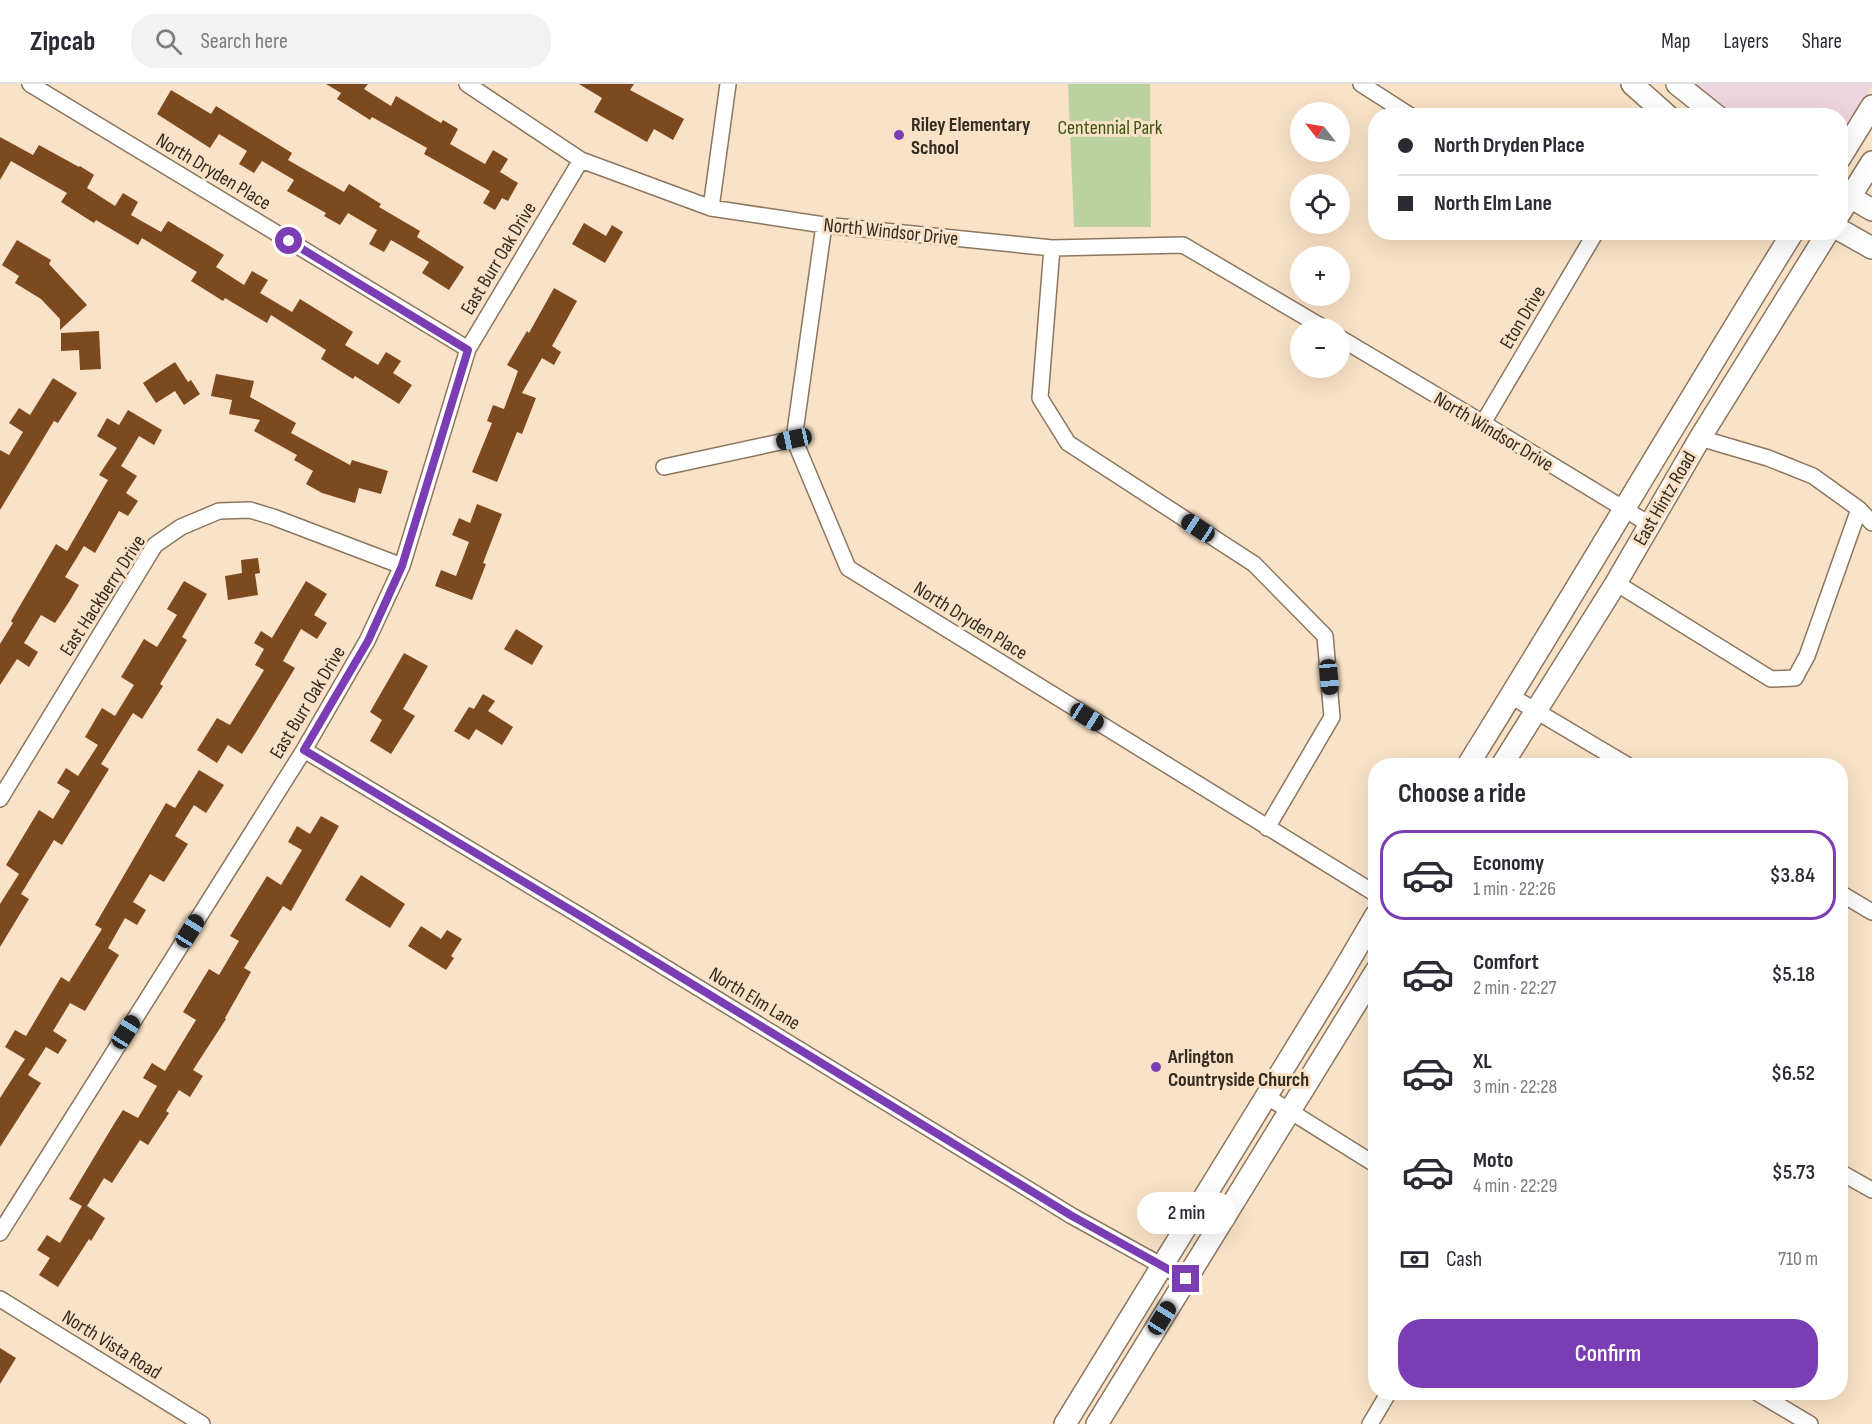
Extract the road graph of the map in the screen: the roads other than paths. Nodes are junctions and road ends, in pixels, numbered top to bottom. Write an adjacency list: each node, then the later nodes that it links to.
1 (30, 84): 27 (street, North Dryden Place)
2 (467, 84): 12 (street, North Windsor Drive)
3 (728, 84): 16 (street)
4 (1361, 84): 8 (street)
5 (1632, 84): 9 (main road)
6 (1677, 84): 10 (main road)
7 (1872, 106): 11 (main road)
8 (1398, 108)
9 (1659, 108)
10 (1707, 108)
11 (1848, 145)
12 (581, 160): 16 (street, North Windsor Drive); 27 (street, East Burr Oak Drive)
13 (1872, 162): 14 (main road)
14 (1848, 195)
15 (1848, 201): 17 (main road)
16 (711, 208): 18 (street, North Windsor Drive)
17 (1872, 210)
18 (824, 225): 23 (street, North Windsor Drive); 30 (street)
19 (1848, 234): 24 (main road)
20 (1591, 240): 28 (street, Eton Drive)
21 (1788, 240): 33 (main road, East Hintz Road)
22 (1823, 240): 29 (main road, East Hintz Road)
23 (1052, 248): 25 (street, North Windsor Drive); 45 (street)
24 (1872, 248)
25 (1307, 318)
26 (1350, 344): 28 (street, North Windsor Drive)
27 (468, 350): 36 (street, East Burr Oak Drive)
28 (1483, 423): 33 (street, North Windsor Drive)
29 (1700, 438): 32 (street); 34 (main road, East Hintz Road)
30 (794, 439): 31 (street); 45 (street, North Dryden Place)
31 (664, 466)
32 (1859, 509): 35 (street); 37 (street)
33 (1623, 510): 34 (street, North Windsor Drive); 38 (main road, East Hintz Road)
34 (1649, 524): 37 (main road, East Hintz Road)
35 (1872, 524)
36 (402, 566): 40 (street, East Burr Oak Drive); 44 (street, East Hackberry Drive)
37 (1616, 583): 39 (main road, East Hintz Road)
38 (1511, 696): 39 (street); 41 (main road, East Hintz Road)
39 (1536, 711): 42 (main road, East Hintz Road); 43 (street)
40 (304, 750): 56 (street, East Burr Oak Drive); 57 (street, North Elm Lane)
41 (1472, 758)
42 (1506, 758)
43 (1615, 758)
44 (0, 799)
45 (1267, 828): 46 (street, North Dryden Place)
46 (1368, 889)
47 (1848, 898): 48 (street)
48 (1872, 912)
49 (1368, 928): 51 (main road)
50 (1368, 984): 52 (main road)
51 (1266, 1096): 52 (street); 57 (main road)
52 (1290, 1111): 53 (street); 58 (main road)
53 (1368, 1160)
54 (1848, 1176): 55 (street)
55 (1872, 1190)
56 (0, 1233)
57 (1161, 1266): 58 (street, North Elm Lane); 64 (main road)
58 (1186, 1279): 65 (main road)
59 (0, 1299): 62 (street, North Vista Road)
60 (1384, 1400): 66 (street)
61 (1770, 1400): 67 (street)
62 (179, 1418): 63 (street, North Vista Road)
63 (202, 1424)
64 (1065, 1424)
65 (1097, 1424)
66 (1370, 1424)
67 (1810, 1424)

